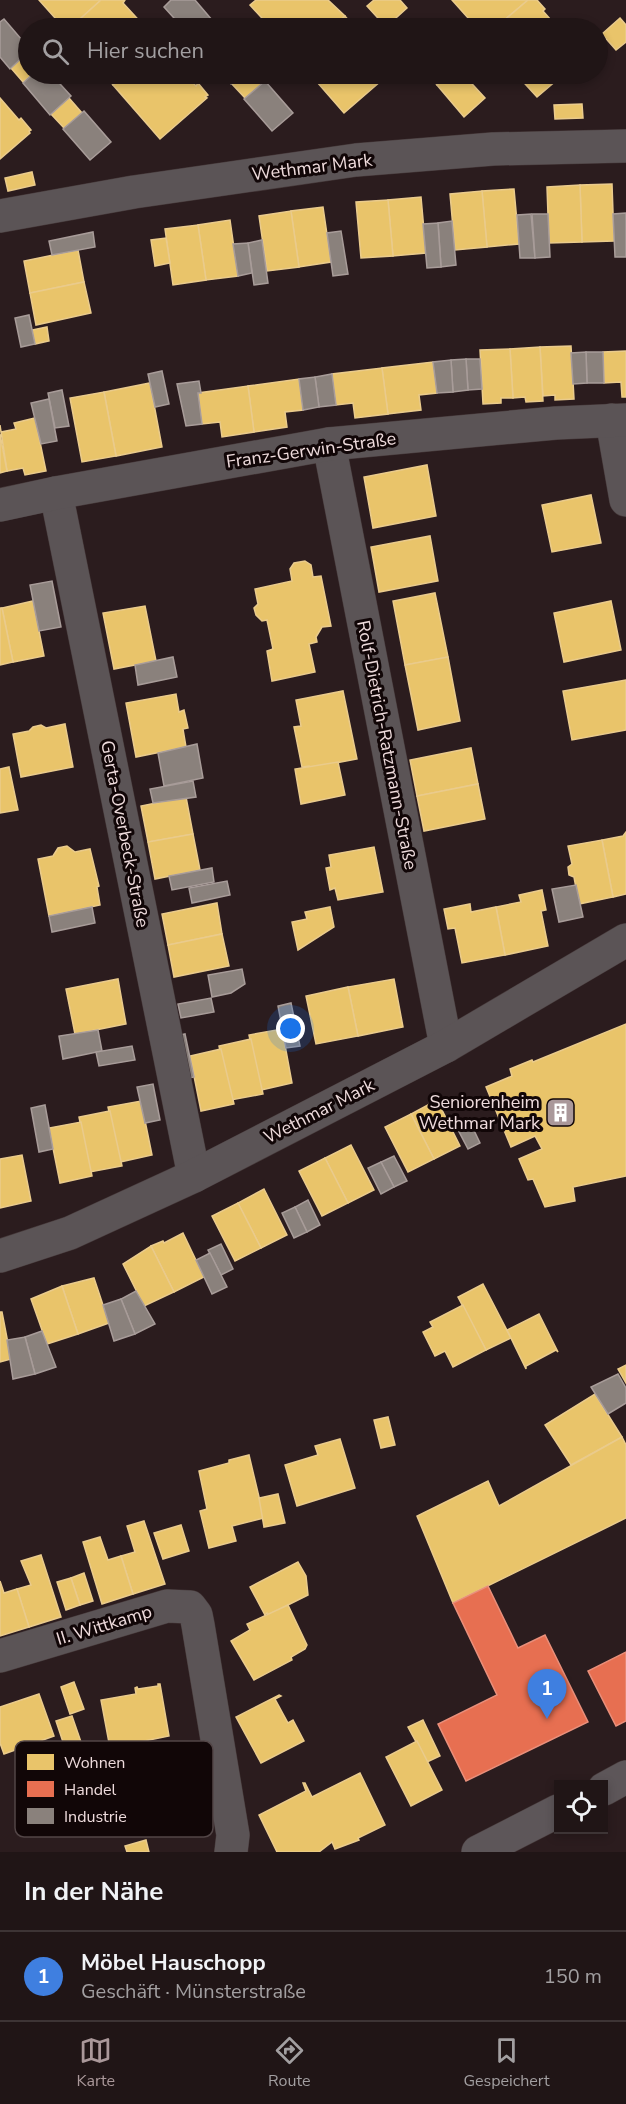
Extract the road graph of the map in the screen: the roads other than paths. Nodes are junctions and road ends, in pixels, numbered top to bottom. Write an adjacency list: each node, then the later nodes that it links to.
1 (626, 146): 2 (street, Wethmar Mark)
2 (0, 216)
3 (619, 420): 4 (street, Franz-Gerwin-Straße); 6 (street)
4 (329, 444): 5 (street, Franz-Gerwin-Straße); 9 (street, Rolf-Dietrich-Ratzmann-Straße)
5 (56, 493): 7 (street, Franz-Gerwin-Straße); 10 (street, Gerta-Overbeck-Straße)
6 (626, 500)
7 (0, 505)
8 (626, 940): 9 (street, Wethmar Mark)
9 (446, 1046): 10 (street, Wethmar Mark)
10 (194, 1176): 11 (street, Wethmar Mark)
11 (0, 1256)
12 (0, 1656): 16 (street, II. Wittkamp)
13 (626, 1778): 14 (main road)
14 (608, 1787)
15 (554, 1813): 17 (main road)
16 (231, 1852)
17 (478, 1852)

